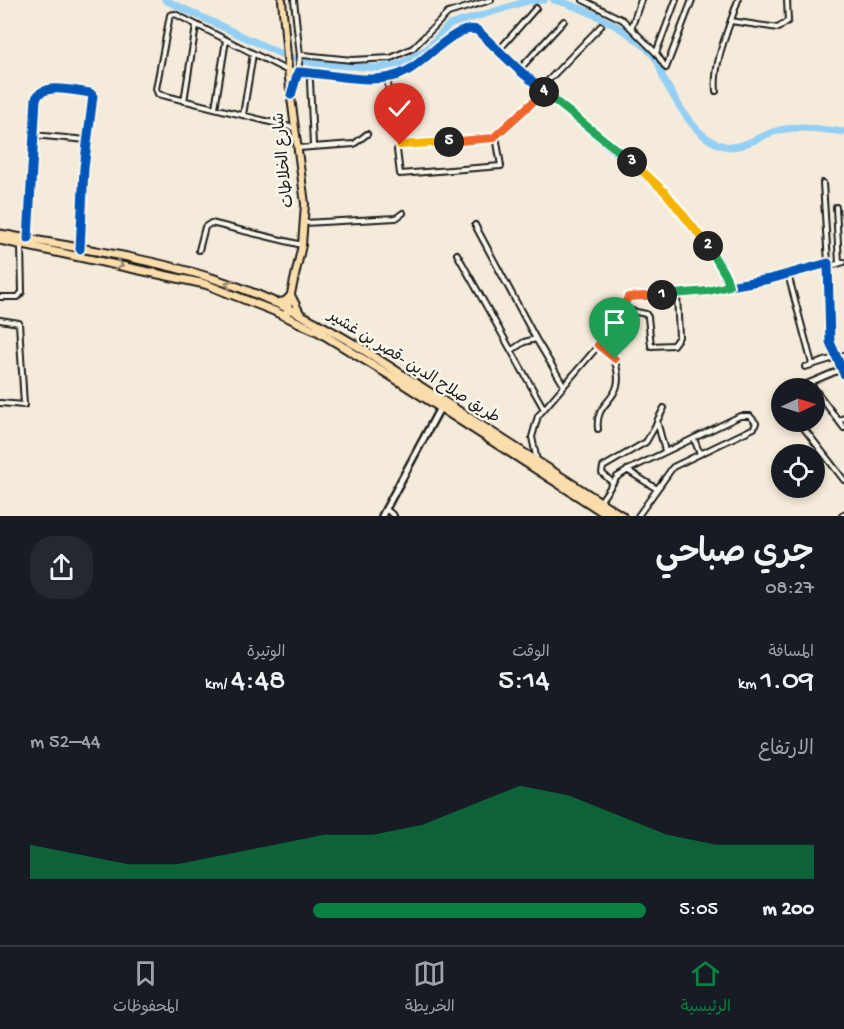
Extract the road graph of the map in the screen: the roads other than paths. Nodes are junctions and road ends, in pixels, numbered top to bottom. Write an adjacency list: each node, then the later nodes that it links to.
1 (282, 0): 22 (main road, شارع الخلاطات)
2 (294, 0): 20 (street)
3 (491, 0): 20 (street)
4 (583, 0): 15 (street)
5 (641, 0): 15 (street)
6 (676, 0): 18 (street)
7 (692, 0): 18 (street)
8 (738, 0): 12 (street)
9 (787, 0): 12 (street)
10 (536, 8): 17 (street)
11 (564, 21): 21 (street)
12 (731, 21): 27 (street)
13 (196, 26): 16 (street); 29 (street); 29 (street)
14 (601, 26): 26 (street)
15 (632, 26): 18 (street)
16 (226, 40): 19 (street); 31 (street)
17 (499, 50): 21 (street); 24 (street)
18 (656, 53)
19 (254, 54): 22 (street); 32 (street)
20 (300, 56): 23 (street)
21 (519, 70): 26 (street)
22 (288, 71): 23 (street); 28 (main road, شارع الخلاطات)
23 (298, 72): 24 (street); 28 (street)
24 (388, 79): 30 (street)
25 (310, 81): 38 (street)
26 (543, 90): 36 (street); 59 (street)
27 (716, 91)
28 (291, 95): 33 (main road, شارع الخلاطات)
29 (184, 100): 31 (street)
30 (417, 104)
31 (215, 108): 32 (street)
32 (243, 115): 33 (street)
33 (295, 128): 39 (main road, شارع الخلاطات)
34 (367, 134): 38 (street)
35 (33, 135): 37 (street); 37 (street); 46 (street)
36 (496, 136): 36 (street)
37 (87, 141): 51 (street)
38 (313, 145): 39 (street)
39 (298, 148): 43 (main road, شارع الخلاطات)
40 (823, 183): 54 (street)
41 (836, 207): 53 (street)
42 (403, 213): 43 (street)
43 (304, 223): 49 (main road, شارع الخلاطات)
44 (475, 225): 69 (street)
45 (0, 234): 46 (highway, طريق صلاح الدين -قصر بن غشير)
46 (28, 239): 50 (highway, طريق صلاح الدين -قصر بن غشير)
47 (0, 240): 48 (highway)
48 (21, 244): 50 (highway); 62 (street)
49 (302, 245): 52 (street); 61 (main road, شارع الخلاطات)
50 (50, 247): 51 (highway, طريق صلاح الدين -قصر بن غشير); 65 (highway, one-way to 65)
51 (80, 249): 63 (highway, طريق صلاح الدين -قصر بن غشير, one-way to 51)
52 (199, 250)
53 (838, 250): 54 (street); 56 (street)
54 (827, 252): 57 (street)
55 (457, 254): 71 (street)
56 (842, 263): 57 (street)
57 (828, 265): 59 (street); 73 (street)
58 (789, 279): 74 (street)
59 (729, 286): 60 (street)
60 (677, 294): 64 (street); 64 (street)
61 (291, 295): 63 (main road); 65 (main road, شارع الخلاطات); 66 (main road)
62 (0, 297)
63 (274, 303): 65 (highway, طريق صلاح الدين -قصر بن غشير)
64 (622, 309): 70 (street)
65 (287, 312): 66 (highway, طريق صلاح الدين -قصر بن غشير); 68 (highway)
66 (301, 316): 68 (highway, طريق صلاح الدين -قصر بن غشير)
67 (0, 320): 79 (street)
68 (321, 329): 81 (highway); 93 (highway, طريق صلاح الدين -قصر بن غشير)
69 (536, 339): 71 (street); 78 (street)
70 (598, 345): 78 (street); 88 (street)
71 (512, 350): 83 (street)
72 (844, 355): 73 (street)
73 (835, 356): 74 (street); 76 (street)
74 (812, 364): 75 (street)
75 (805, 367)
76 (843, 371): 77 (street)
77 (824, 378)
78 (563, 385): 83 (street)
79 (0, 403)
80 (825, 403): 85 (street)
81 (440, 408): 99 (main road); 102 (highway)
82 (664, 408): 86 (street)
83 (544, 409): 93 (street)
84 (844, 418): 85 (street)
85 (839, 421): 87 (street)
86 (657, 423): 91 (street); 96 (street)
87 (844, 428)
88 (598, 429)
89 (807, 432): 95 (street)
90 (694, 439): 91 (street); 92 (street); 92 (street)
91 (665, 451): 94 (street)
92 (700, 454): 97 (street)
93 (537, 463): 98 (highway, طريق صلاح الدين -قصر بن غشير)
94 (627, 470): 96 (street); 97 (street)
95 (844, 480)
96 (613, 483): 98 (street)
97 (657, 489): 104 (street)
98 (600, 502): 103 (highway, طريق صلاح الدين -قصر بن غشير)
99 (386, 509): 100 (main road); 101 (street)
100 (382, 516)
101 (394, 516)
102 (609, 516)
103 (622, 516)
104 (638, 516)

